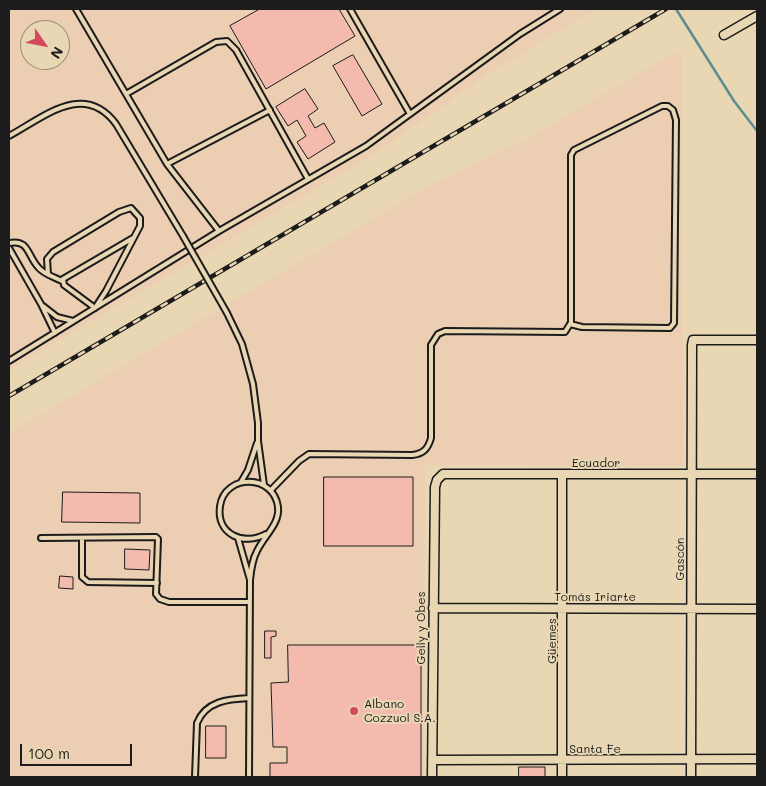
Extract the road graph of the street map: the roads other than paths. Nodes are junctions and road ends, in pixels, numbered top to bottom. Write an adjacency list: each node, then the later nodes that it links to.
1 (76, 9): 6 (lane)
2 (350, 9): 8 (lane)
3 (560, 9): 8 (lane)
4 (757, 16): 5 (street)
5 (724, 35)
6 (126, 94): 7 (lane); 10 (lane)
7 (270, 110): 10 (lane); 11 (lane)
8 (410, 114): 11 (lane)
9 (9, 136): 25 (lane, bridge)
10 (167, 164): 12 (lane)
11 (308, 179): 12 (lane)
12 (219, 231): 19 (lane)
13 (133, 238): 16 (lane); 17 (lane); 19 (lane)
14 (9, 243): 16 (lane)
15 (9, 248): 18 (lane)
16 (48, 274): 17 (lane)
17 (62, 281): 19 (lane)
18 (41, 304): 20 (lane); 22 (lane)
19 (95, 308): 20 (lane)
20 (73, 321): 22 (lane)
21 (570, 324): 21 (lane); 32 (lane)
22 (54, 333): 24 (lane)
23 (757, 340): 26 (street, Gascón)
24 (9, 361)
25 (258, 440): 30 (lane); 31 (lane)
26 (692, 474): 27 (street, Ecuador); 28 (street, Ecuador); 42 (street, Gascón)
27 (757, 474)
28 (562, 475): 29 (street, Ecuador); 41 (street, Güemes)
29 (437, 480): 40 (street, Gelly y Obes)
30 (241, 482): 31 (lane); 36 (lane)
31 (264, 485): 32 (lane)
32 (270, 490): 33 (lane)
33 (266, 534): 36 (lane); 37 (lane)
34 (41, 538): 35 (lane)
35 (82, 538): 38 (lane); 38 (lane)
36 (238, 538): 37 (lane)
37 (250, 580): 39 (lane)
38 (157, 583): 39 (lane)
39 (250, 602): 44 (lane)
40 (432, 608): 41 (street, Tomás Iriarte); 46 (street, Gelly y Obes)
41 (563, 608): 42 (street, Tomás Iriarte); 47 (street, Güemes)
42 (691, 609): 43 (street, Tomás Iriarte); 48 (street, Gascón)
43 (757, 609)
44 (249, 698): 49 (lane); 50 (lane)
45 (757, 759): 48 (street, Santa Fe)
46 (432, 760): 47 (street, Santa Fe); 51 (street, Gelly y Obes)
47 (562, 760): 48 (street, Santa Fe); 52 (street, Güemes)
48 (690, 760): 53 (street, Gascón)
49 (195, 777)
50 (249, 777)
51 (432, 777)
52 (562, 777)
53 (690, 777)

